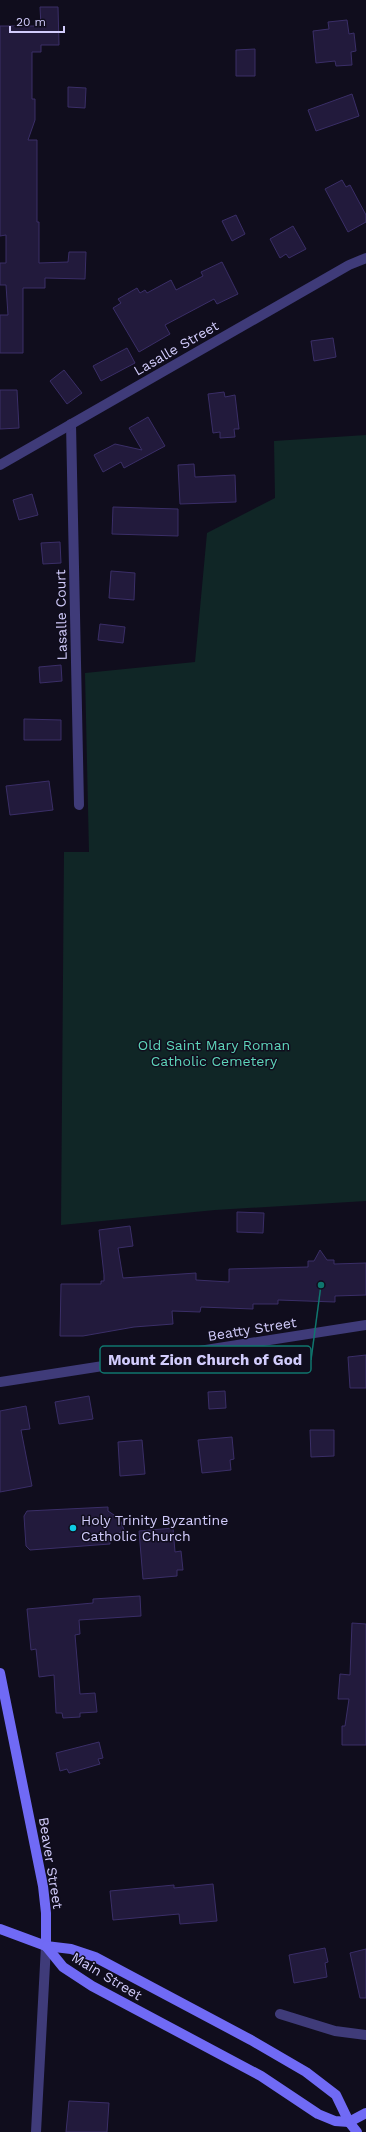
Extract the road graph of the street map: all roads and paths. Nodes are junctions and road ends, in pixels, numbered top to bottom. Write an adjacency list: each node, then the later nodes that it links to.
1 (366, 258): 2 (street, Lasalle Street)
2 (71, 424): 3 (street, Lasalle Street); 4 (street, Lasalle Court)
3 (0, 465)
4 (79, 805)
5 (366, 1325): 6 (street, Beatty Street)
6 (0, 1382)
7 (0, 1673): 9 (main road, Beaver Street)
8 (0, 1929): 9 (main road)
9 (46, 1946): 13 (main road, Main Street); 13 (main road, Main Street); 14 (street, Beaver Street)
10 (280, 2014): 11 (street)
11 (366, 2035)
12 (366, 2113): 13 (main road)
13 (349, 2122): 15 (main road, Main Street)
14 (36, 2132)
15 (357, 2132)

